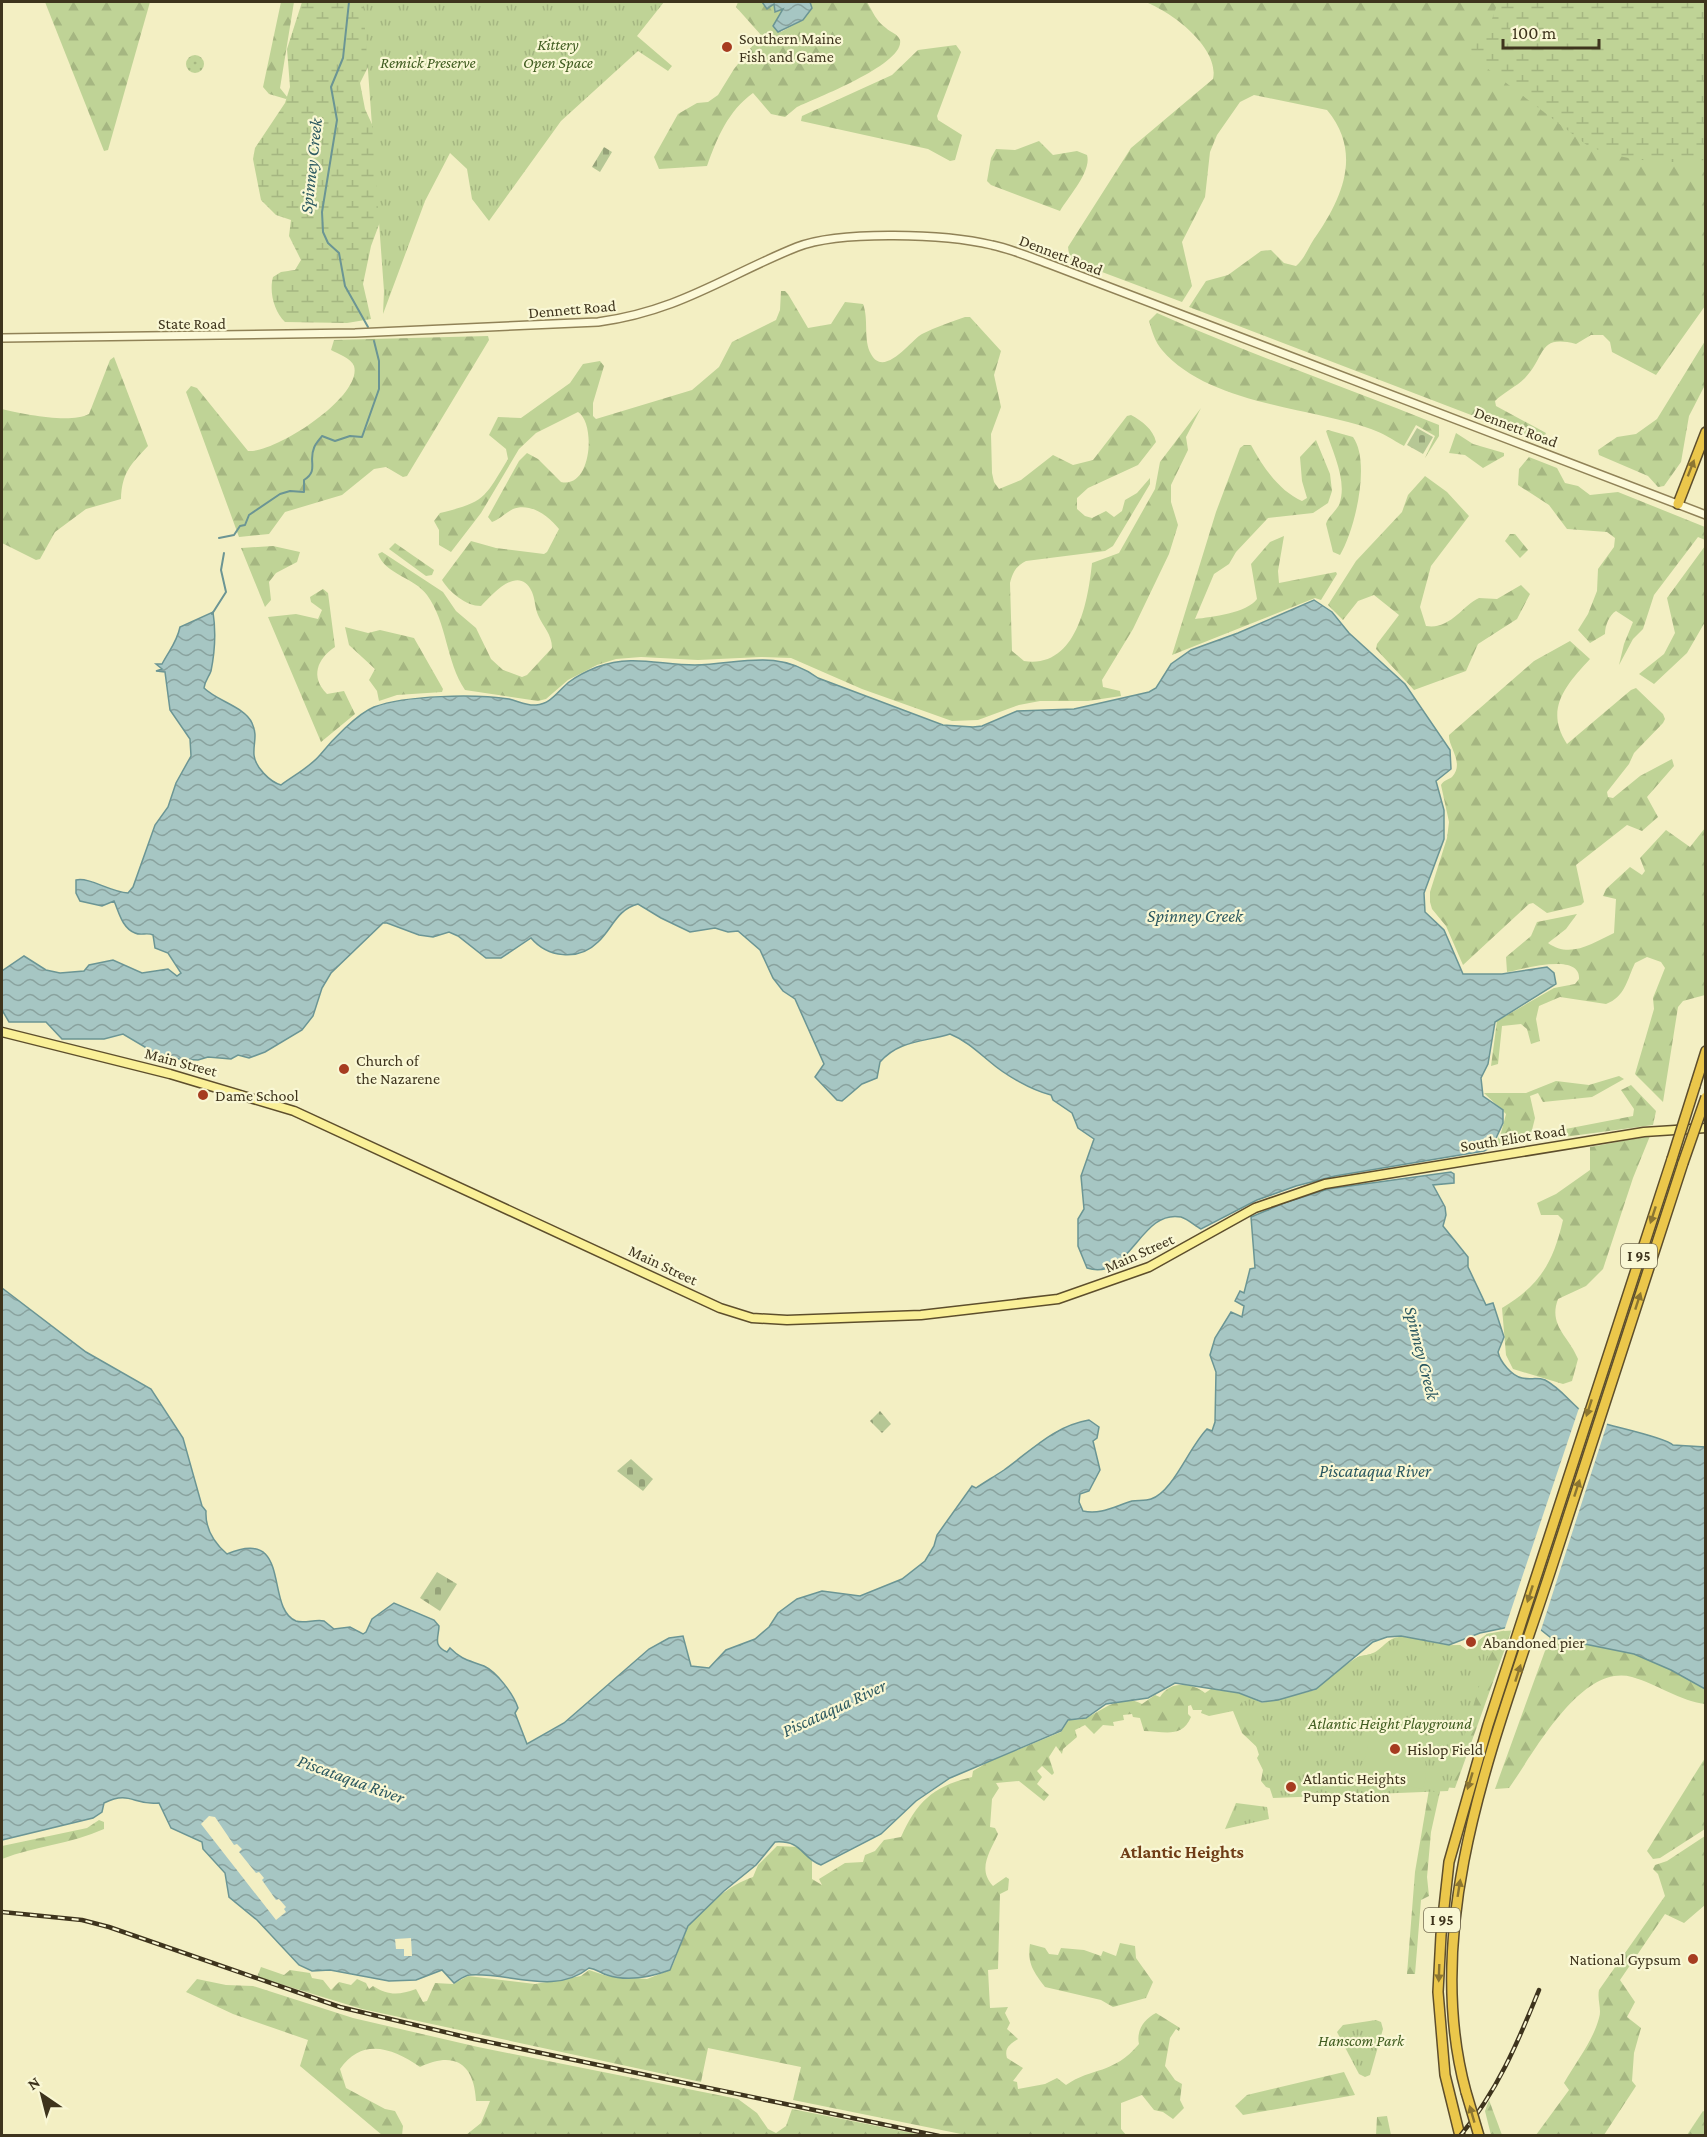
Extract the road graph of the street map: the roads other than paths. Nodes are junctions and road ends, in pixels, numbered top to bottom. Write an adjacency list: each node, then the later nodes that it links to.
1 (382, 333): 2 (street, State Road); 4 (street, Dennett Road)
2 (2, 338)
3 (1706, 432): 4 (highway, one-way to 3)
4 (1678, 504): 5 (street, Dennett Road)
5 (1706, 515)
6 (2, 1032): 10 (main road, Main Street)
7 (1706, 1051): 11 (highway, I 95, one-way to 11, bridge)
8 (1706, 1097): 12 (highway, I 95, one-way to 8, bridge)
9 (1706, 1128): 10 (main road, South Eliot Road)
10 (1325, 1184)
11 (1460, 2136)
12 (1479, 2136)

